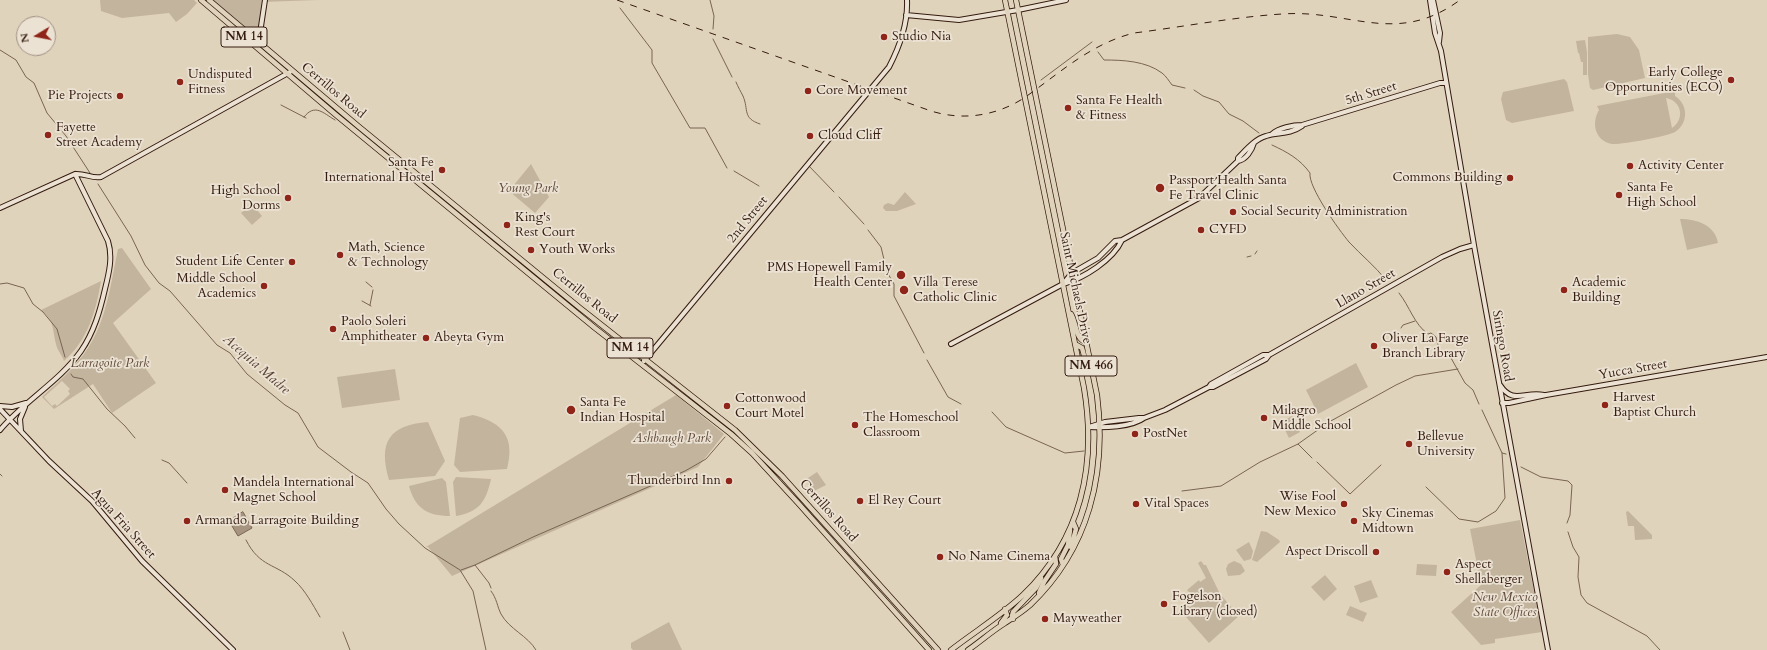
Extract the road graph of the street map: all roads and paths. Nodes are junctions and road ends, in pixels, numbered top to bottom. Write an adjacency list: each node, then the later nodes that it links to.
1 (201, 0): 16 (main road, Cerrillos Road / NM 14)
2 (209, 0): 13 (main road, Cerrillos Road / NM 14)
3 (265, 0): 13 (street)
4 (908, 0): 12 (street, 2nd Street)
5 (1004, 0): 11 (main road, Saint Michaels Drive / NM 466)
6 (1016, 0): 10 (main road, Saint Michaels Drive / NM 466)
7 (1066, 0): 10 (street)
8 (1430, 0): 14 (street, Siringo Road)
9 (1433, 0): 14 (street, Siringo Road)
10 (1018, 10): 11 (street); 22 (main road, Saint Michaels Drive / NM 466)
11 (1007, 12): 12 (street); 24 (main road, Saint Michaels Drive / NM 466)
12 (906, 15): 30 (street, 2nd Street)
13 (254, 39): 15 (main road, Cerrillos Road / NM 14)
14 (1439, 45): 17 (street, Siringo Road)
15 (293, 72): 16 (street); 30 (main road, Cerrillos Road / NM 14)
16 (287, 74): 18 (street); 31 (main road, Cerrillos Road / NM 14)
17 (1446, 83): 20 (street, 5th Street); 21 (street, Siringo Road)
18 (75, 174): 19 (street); 35 (street)
19 (0, 208)
20 (1122, 240): 22 (street, 5th Street); 23 (street, 5th Street)
21 (1474, 245): 33 (street, Siringo Road); 39 (street, Llano Street)
22 (1072, 273): 23 (main road, Saint Michaels Drive / NM 466); 24 (street, 5th Street)
23 (1074, 281): 24 (street, 5th Street); 26 (main road, Saint Michaels Drive / NM 466)
24 (1063, 284): 25 (main road, Saint Michaels Drive / NM 466); 27 (street, 5th Street)
25 (1068, 311): 26 (main road); 28 (main road, Saint Michaels Drive / NM 466)
26 (1086, 342): 32 (main road, Saint Michaels Drive / NM 466)
27 (951, 344)
28 (1075, 344): 32 (main road); 40 (main road, Saint Michaels Drive / NM 466)
29 (1767, 357): 34 (street, Yucca Street)
30 (645, 360): 31 (street, 2nd Street); 54 (main road, Cerrillos Road / NM 14)
31 (642, 364): 53 (main road, Cerrillos Road / NM 14)
32 (1094, 380): 39 (main road, Saint Michaels Drive / NM 466)
33 (1499, 383): 34 (street); 36 (street, Siringo Road)
34 (1546, 395): 36 (street, Yucca Street)
35 (28, 402): 37 (street); 38 (street); 42 (street)
36 (1502, 403): 58 (street, Siringo Road)
37 (0, 408): 38 (street, Agua Fria Street)
38 (10, 419): 41 (street); 42 (street, Agua Fria Street)
39 (1100, 426): 40 (street, Llano Street); 44 (main road, Saint Michaels Drive / NM 466)
40 (1089, 427): 43 (main road, Saint Michaels Drive / NM 466)
41 (0, 430)
42 (22, 432): 52 (street, Agua Fria Street)
43 (1072, 524): 44 (main road); 45 (main road, Saint Michaels Drive / NM 466); 46 (main road)
44 (1070, 554): 46 (main road, Saint Michaels Drive / NM 466)
45 (1055, 556): 47 (main road, Saint Michaels Drive / NM 466); 48 (main road)
46 (1063, 565): 48 (main road, Saint Michaels Drive / NM 466)
47 (1044, 572): 49 (main road, Saint Michaels Drive / NM 466); 50 (main road)
48 (1038, 596): 50 (main road, Saint Michaels Drive / NM 466)
49 (1005, 609): 51 (main road); 55 (main road, Saint Michaels Drive / NM 466)
50 (1013, 619): 51 (main road, Saint Michaels Drive / NM 466); 57 (main road)
51 (986, 638): 56 (main road, Saint Michaels Drive / NM 466)
52 (233, 650)
53 (929, 650)
54 (938, 650)
55 (951, 650)
56 (968, 650)
57 (972, 650)
58 (1548, 650)

